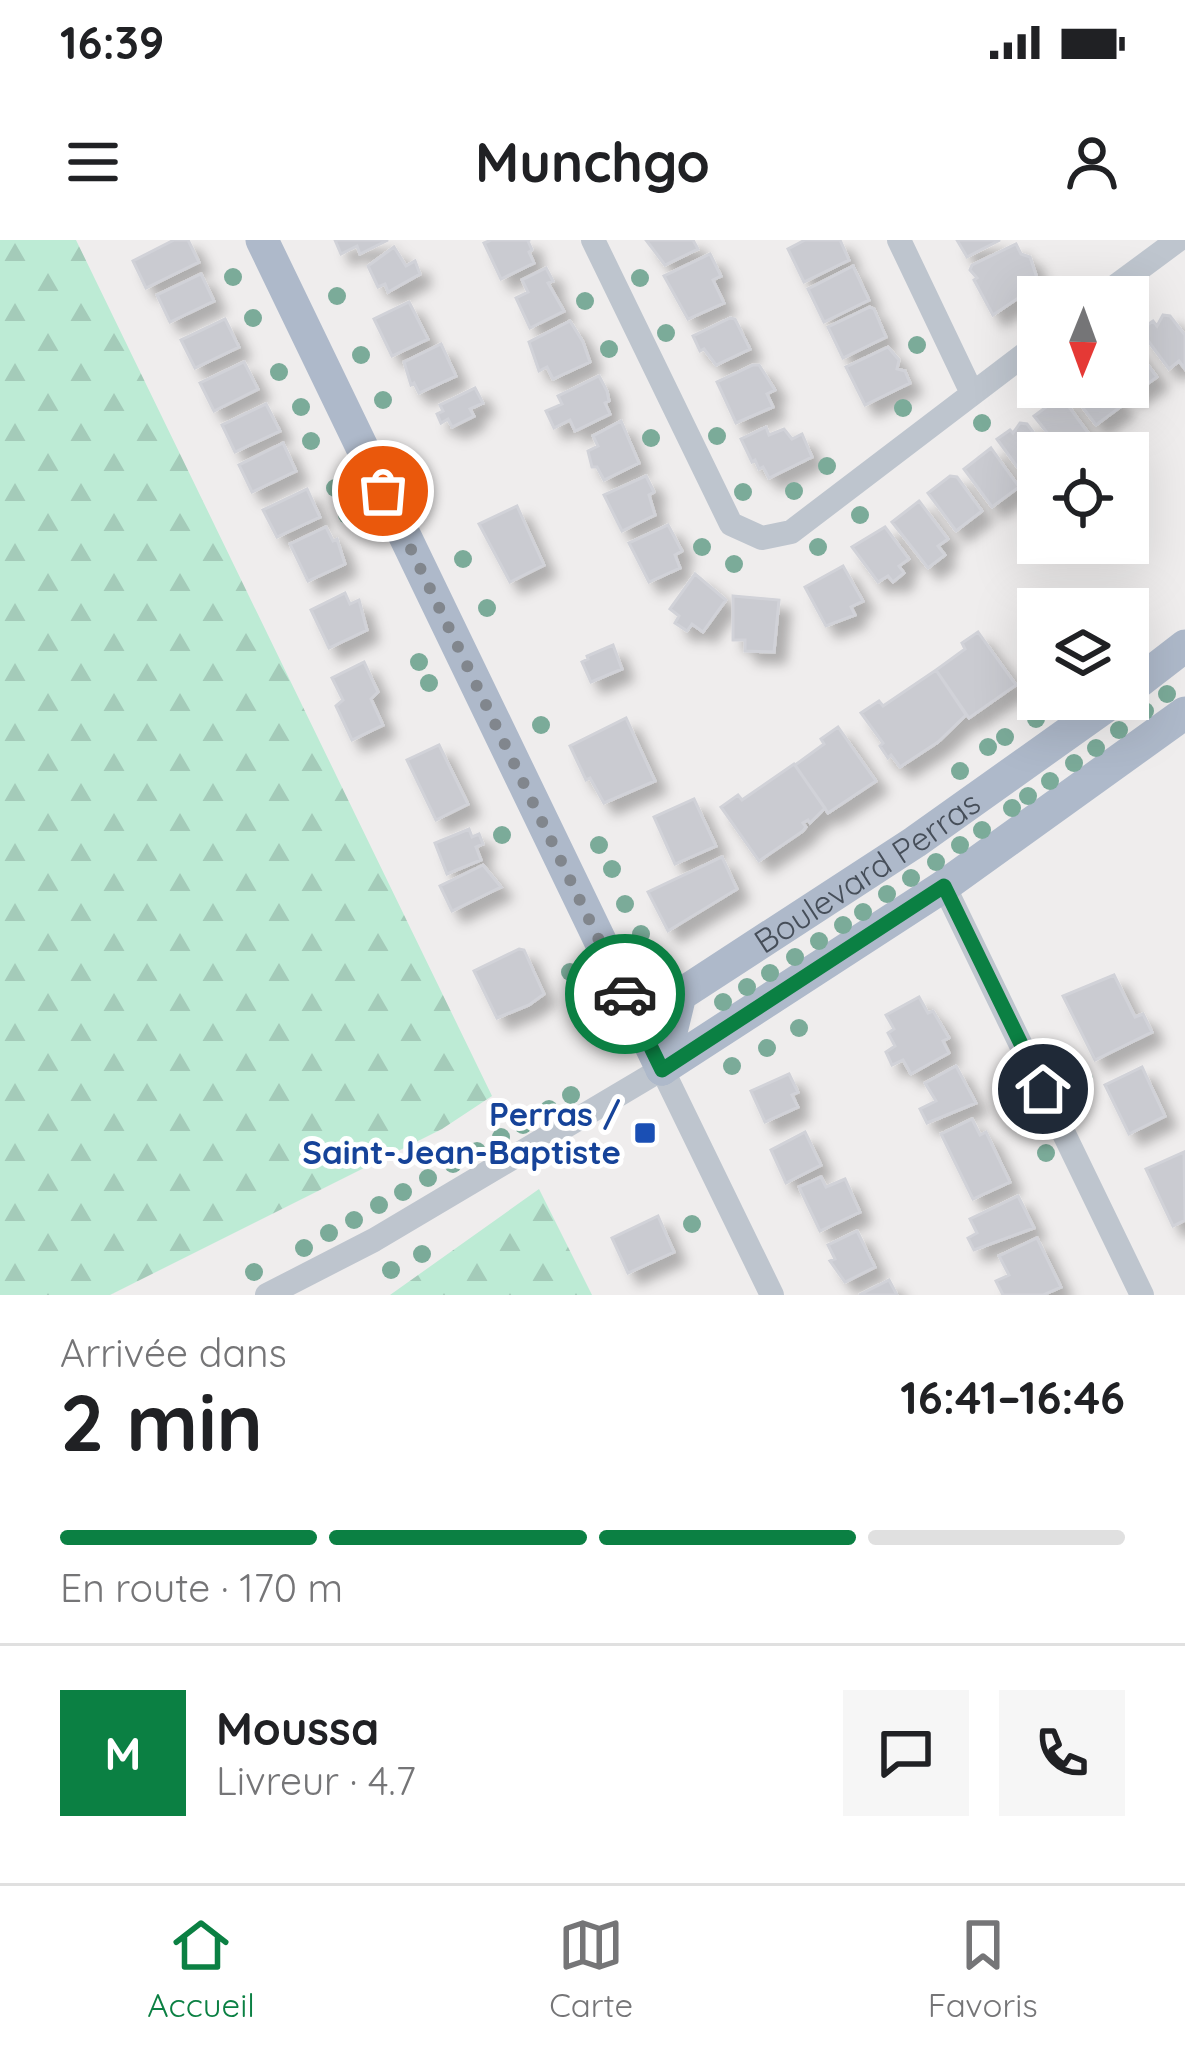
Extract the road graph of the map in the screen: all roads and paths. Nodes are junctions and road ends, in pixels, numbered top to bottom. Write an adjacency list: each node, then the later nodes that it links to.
1 (262, 240): 13 (main road)
2 (593, 240): 7 (street)
3 (899, 240): 7 (street)
4 (1178, 240): 5 (street)
5 (1129, 276)
6 (1017, 360): 7 (street)
7 (973, 393)
8 (1185, 646): 9 (main road)
9 (1149, 674)
10 (1185, 712): 12 (main road, Boulevard Perras)
11 (1086, 720): 13 (main road, Boulevard Perras)
12 (944, 886): 13 (main road, Boulevard Perras); 16 (street)
13 (662, 1070): 14 (street, Boulevard Perras); 15 (street)
14 (267, 1295)
15 (772, 1295)
16 (1142, 1295)

